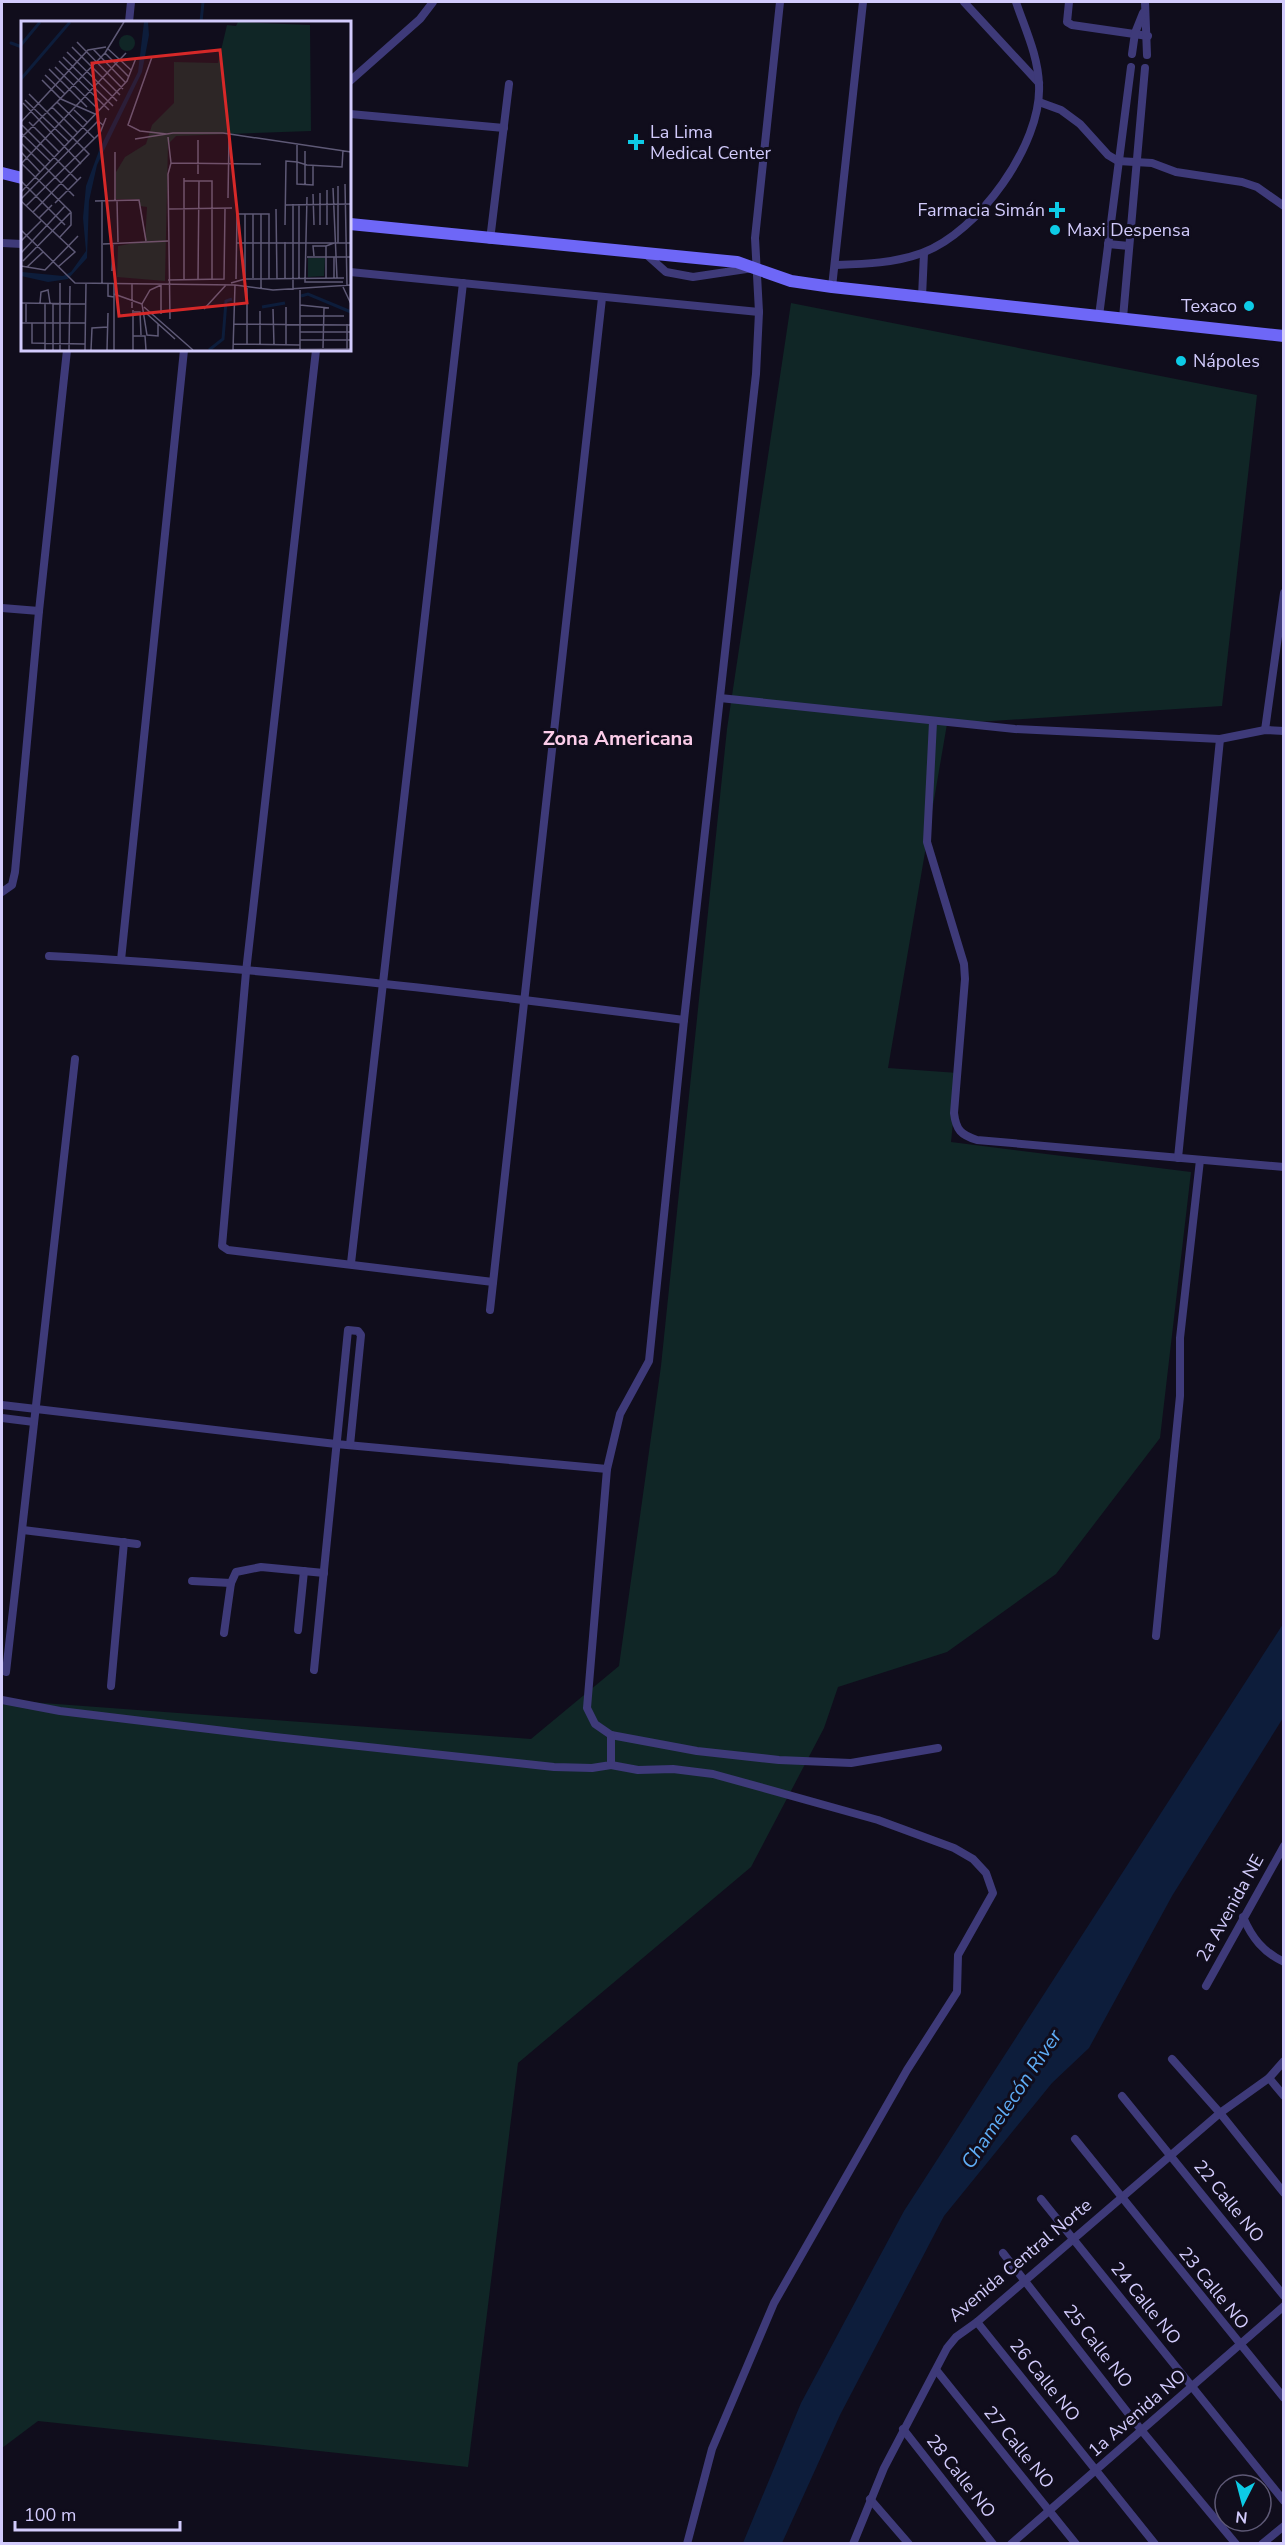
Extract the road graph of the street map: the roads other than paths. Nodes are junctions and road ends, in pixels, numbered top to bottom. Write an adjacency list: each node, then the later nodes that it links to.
1 (131, 2): 10 (street)
2 (433, 2): 15 (street)
3 (780, 2): 37 (street)
4 (862, 2): 36 (street)
5 (964, 2): 16 (street)
6 (1016, 2): 16 (street)
7 (1069, 2): 11 (street)
8 (1145, 2): 9 (street)
9 (1143, 13): 11 (street); 12 (street)
10 (129, 21)
11 (1135, 33): 12 (street); 13 (street)
12 (1148, 36): 14 (street)
13 (1132, 54)
14 (1147, 55)
15 (351, 80)
16 (1040, 83): 20 (street)
17 (509, 84): 22 (street)
18 (1127, 95): 19 (street); 19 (street); 23 (street)
19 (1143, 97): 24 (street)
20 (1039, 102): 23 (street); 34 (street)
21 (351, 114): 22 (street)
22 (504, 128): 29 (street)
23 (1118, 161): 24 (street); 31 (street)
24 (1136, 164): 27 (street); 33 (street)
25 (2, 173): 26 (street)
26 (21, 178)
27 (1284, 207)
28 (351, 224): 29 (street)
29 (490, 240): 35 (street)
30 (2, 243): 32 (street)
31 (1108, 243): 33 (street); 44 (street)
32 (21, 244)
33 (1129, 246): 45 (street)
34 (924, 253): 36 (street); 41 (street)
35 (648, 255): 37 (street); 37 (street)
36 (836, 265): 40 (street)
37 (756, 268): 40 (street); 43 (street)
38 (351, 272): 39 (street)
39 (463, 283): 42 (street); 62 (street)
40 (832, 287): 41 (street)
41 (922, 297): 44 (street)
42 (602, 298): 43 (street); 63 (street)
43 (759, 312): 53 (street)
44 (1099, 316): 45 (street)
45 (1123, 318): 46 (street)
46 (1284, 336)
47 (67, 351): 52 (street)
48 (184, 351): 60 (street)
49 (316, 351): 61 (street)
50 (1284, 593): 55 (street)
51 (2, 608): 52 (street)
52 (39, 611): 58 (street)
53 (720, 698): 54 (street); 64 (street)
54 (933, 722): 57 (street); 66 (street)
55 (1265, 730): 56 (street); 57 (street)
56 (1284, 731)
57 (1220, 739): 66 (street)
58 (2, 892)
59 (49, 956): 60 (street)
60 (121, 960): 61 (street)
61 (246, 972): 62 (street); 69 (street)
62 (383, 985): 63 (street); 69 (street)
63 (525, 999): 64 (street); 70 (street)
64 (684, 1020): 78 (street)
65 (75, 1059): 73 (street)
66 (1178, 1158): 67 (street)
67 (1200, 1160): 68 (street); 88 (street)
68 (1284, 1167)
69 (351, 1263): 70 (street)
70 (493, 1282): 71 (street)
71 (490, 1310)
72 (2, 1405): 73 (street)
73 (36, 1409): 75 (street); 76 (street)
74 (2, 1418): 75 (street)
75 (34, 1422): 79 (street)
76 (336, 1444): 77 (street); 77 (street); 83 (street)
77 (350, 1445): 78 (street)
78 (607, 1469): 93 (street)
79 (23, 1530): 80 (street); 90 (street)
80 (124, 1542): 81 (street); 91 (street)
81 (137, 1544)
82 (304, 1571): 83 (street); 85 (street); 86 (street)
83 (324, 1573): 89 (street)
84 (192, 1581): 85 (street)
85 (231, 1583): 87 (street)
86 (298, 1630)
87 (224, 1633)
88 (1156, 1636)
89 (314, 1670)
90 (6, 1672)
91 (111, 1686)
92 (2, 1700): 95 (street)
93 (611, 1735): 94 (street); 95 (street)
94 (938, 1748)
95 (611, 1765): 128 (street)
96 (1284, 1846): 97 (street, 2a Avenida NE)
97 (1243, 1917): 98 (street); 99 (street, 2a Avenida NE)
98 (1284, 1962)
99 (1206, 1986)
100 (1172, 2059): 105 (street)
101 (1284, 2061): 102 (street, Avenida Central Norte)
102 (1269, 2078): 104 (street); 105 (street, Avenida Central Norte)
103 (1122, 2096): 107 (street, 22 Calle NO)
104 (1284, 2096)
105 (1220, 2113): 107 (street, Avenida Central Norte); 108 (street)
106 (1075, 2139): 109 (street, 23 Calle NO)
107 (1171, 2156): 109 (street, Avenida Central Norte); 114 (street, 22 Calle NO)
108 (1284, 2193)
109 (1119, 2197): 111 (street, Avenida Central Norte); 117 (street, 23 Calle NO)
110 (1041, 2199): 111 (street, 24 Calle NO)
111 (1072, 2238): 113 (street, Avenida Central Norte); 119 (street, 24 Calle NO)
112 (1003, 2253): 113 (street, 25 Calle NO)
113 (1025, 2280): 116 (street, Avenida Central Norte); 122 (street, 25 Calle NO)
114 (1284, 2295)
115 (1284, 2306): 117 (street, 1a Avenida NO)
116 (977, 2322): 118 (street, Avenida Central Norte); 123 (street, 26 Calle NO)
117 (1240, 2345): 119 (street, 1a Avenida NO); 120 (street, 23 Calle NO)
118 (937, 2372): 121 (street, Avenida Central Norte); 126 (street, 27 Calle NO)
119 (1192, 2387): 122 (street, 1a Avenida NO); 125 (street, 24 Calle NO)
120 (1284, 2398)
121 (903, 2429): 124 (street, Avenida Central Norte); 131 (street, 28 Calle NO)
122 (1142, 2431): 123 (street, 1a Avenida NO); 135 (street, 25 Calle NO)
123 (1097, 2470): 126 (street, 1a Avenida NO); 134 (street, 26 Calle NO)
124 (870, 2499): 129 (street, Avenida Central Norte); 130 (street)
125 (1284, 2501)
126 (1050, 2510): 132 (street, 1a Avenida NO); 133 (street, 27 Calle NO)
127 (1284, 2526): 136 (street)
128 (687, 2544)
129 (853, 2544)
130 (909, 2544)
131 (993, 2544)
132 (1011, 2544)
133 (1076, 2544)
134 (1155, 2544)
135 (1236, 2544)
136 (1262, 2544)

